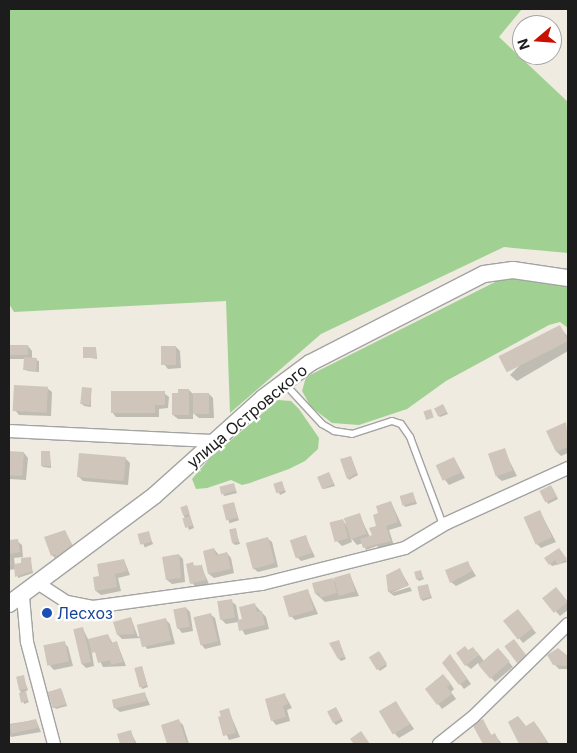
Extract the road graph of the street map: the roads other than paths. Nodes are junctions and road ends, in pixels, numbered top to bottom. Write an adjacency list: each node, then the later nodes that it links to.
1 (568, 278): 2 (street, улица Островского)
2 (284, 383): 4 (street, улица Островского); 6 (lane)
3 (9, 431): 4 (street)
4 (216, 441): 7 (street, улица Островского)
5 (568, 468): 6 (street)
6 (443, 526): 7 (street)
7 (40, 584): 8 (street, улица Островского)
8 (16, 600): 10 (street)
9 (568, 624): 11 (street)
10 (54, 744)
11 (439, 744)

